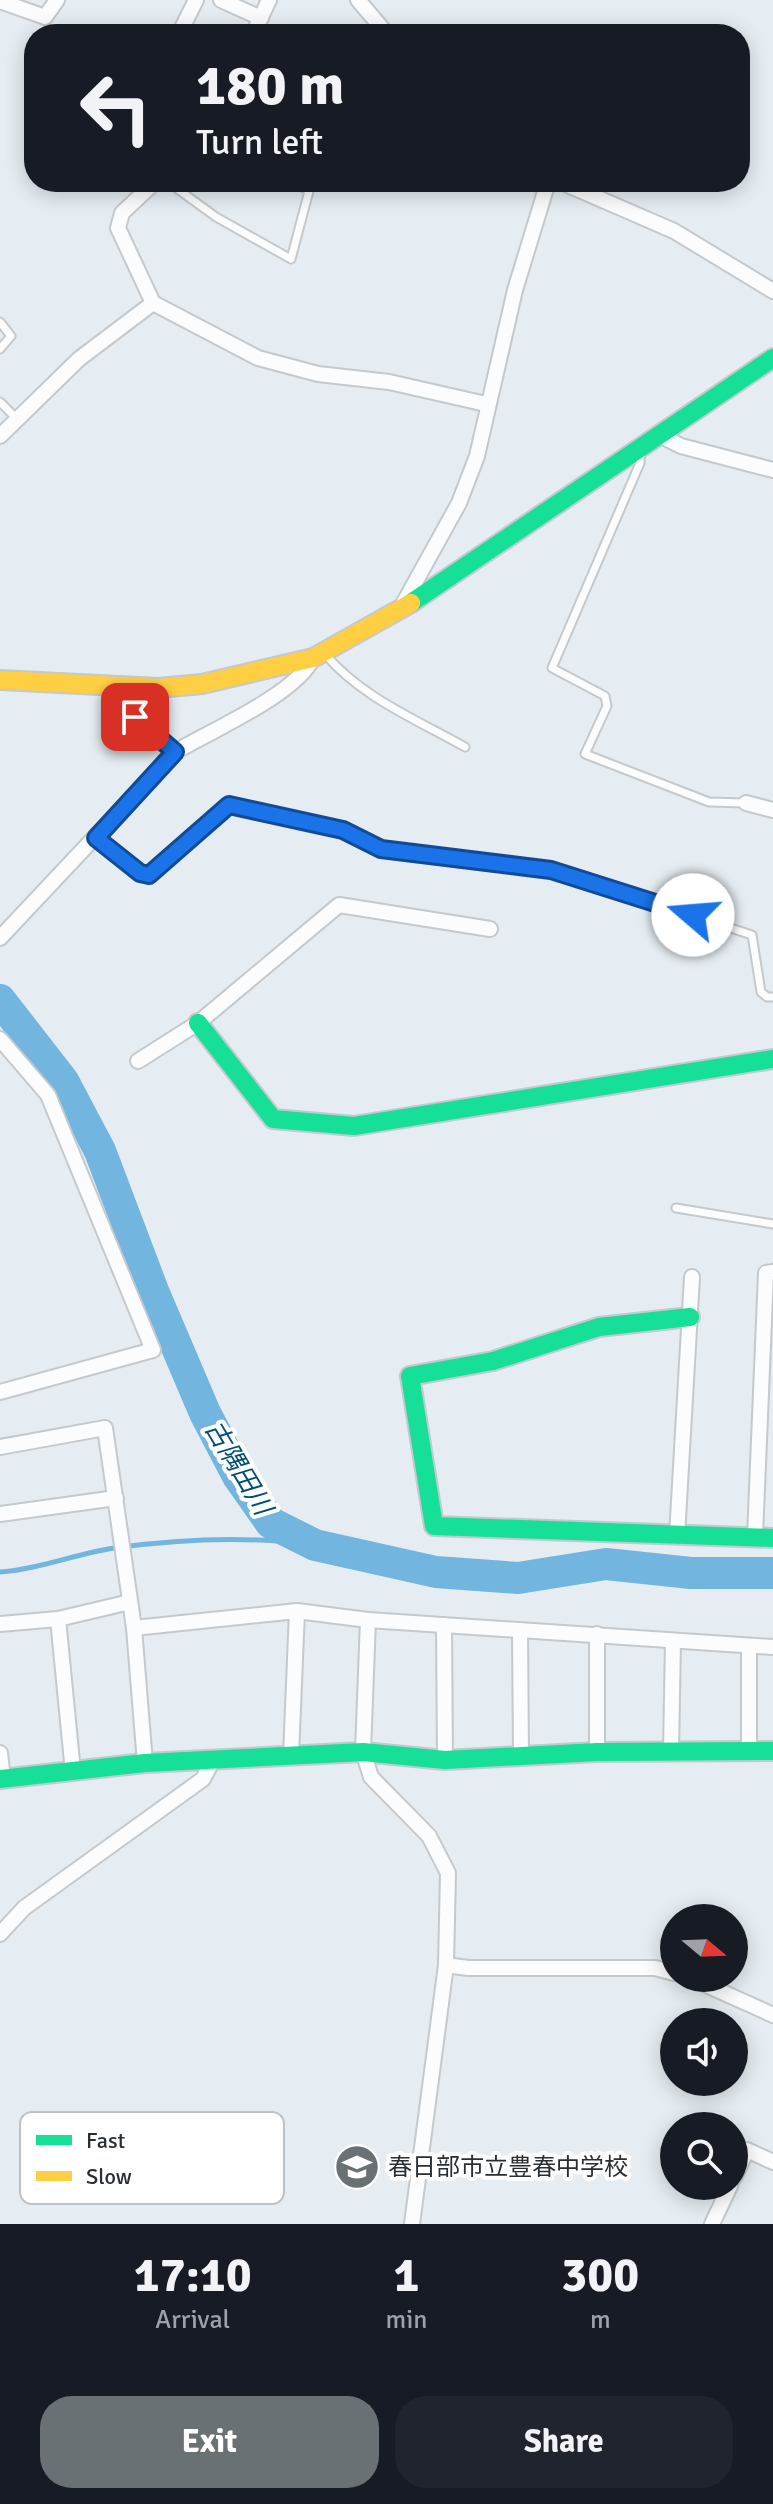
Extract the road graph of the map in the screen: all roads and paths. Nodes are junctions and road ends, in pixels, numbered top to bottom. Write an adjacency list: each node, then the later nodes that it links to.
1 (57, 0): 6 (street)
2 (196, 0): 8 (street)
3 (221, 0): 7 (street)
4 (269, 0): 7 (street)
5 (358, 0): 10 (street)
6 (0, 1)
7 (261, 18): 9 (street)
8 (184, 24)
9 (258, 24)
10 (378, 24)
11 (144, 192): 17 (street)
12 (182, 192): 13 (lane)
13 (309, 192)
14 (545, 192): 22 (street)
15 (584, 192): 16 (street)
16 (773, 291)
17 (153, 303): 22 (street); 23 (street)
18 (0, 322): 19 (lane)
19 (0, 349)
20 (773, 358): 25 (street)
21 (0, 402): 23 (lane)
22 (486, 404): 28 (street)
23 (17, 419): 24 (street)
24 (0, 436)
25 (661, 436): 26 (street); 27 (street)
26 (641, 449): 28 (street); 34 (lane)
27 (773, 470)
28 (400, 610): 29 (street)
29 (319, 655): 31 (street); 32 (lane); 33 (street)
30 (0, 680): 31 (street)
31 (113, 687): 33 (street)
32 (465, 747)
33 (175, 752): 36 (street)
34 (746, 803): 35 (street)
35 (773, 810)
36 (96, 838): 38 (street); 39 (lane)
37 (490, 929): 40 (street)
38 (0, 938)
39 (773, 997)
40 (198, 1023): 42 (street); 43 (street)
41 (0, 1039): 49 (street)
42 (773, 1059)
43 (138, 1061)
44 (676, 1208): 45 (lane)
45 (773, 1224)
46 (773, 1272): 54 (street)
47 (692, 1277): 48 (street)
48 (690, 1317): 53 (street); 53 (street)
49 (0, 1392)
50 (0, 1447): 51 (street)
51 (116, 1498): 52 (street); 55 (street)
52 (0, 1514)
53 (677, 1536): 54 (street)
54 (764, 1537)
55 (130, 1602): 57 (street); 61 (street)
56 (297, 1611): 58 (street); 61 (street); 73 (street)
57 (58, 1619): 59 (street); 78 (street)
58 (368, 1620): 60 (street); 69 (street)
59 (0, 1624)
60 (444, 1625): 62 (street); 76 (street)
61 (134, 1628): 77 (street)
62 (520, 1630): 63 (street); 74 (street)
63 (597, 1634): 64 (street); 70 (street)
64 (673, 1641): 65 (street); 71 (street)
65 (749, 1646): 66 (street); 67 (street)
66 (773, 1647)
67 (749, 1750): 68 (street); 71 (street)
68 (773, 1751)
69 (363, 1752): 73 (street); 76 (street); 81 (street)
70 (597, 1752): 71 (street); 74 (street)
71 (671, 1752)
72 (0, 1753): 79 (street)
73 (291, 1756): 75 (street)
74 (521, 1756): 76 (street)
75 (213, 1760): 77 (street); 80 (street)
76 (445, 1760)
77 (145, 1763): 78 (street)
78 (73, 1772): 79 (street)
79 (1, 1779)
80 (0, 1934)
81 (446, 1965): 82 (street); 88 (street)
82 (660, 1969)
83 (722, 1992): 84 (street)
84 (773, 2015)
85 (748, 2150): 86 (street)
86 (773, 2162)
87 (723, 2200): 89 (street)
88 (412, 2224)
89 (712, 2224)

